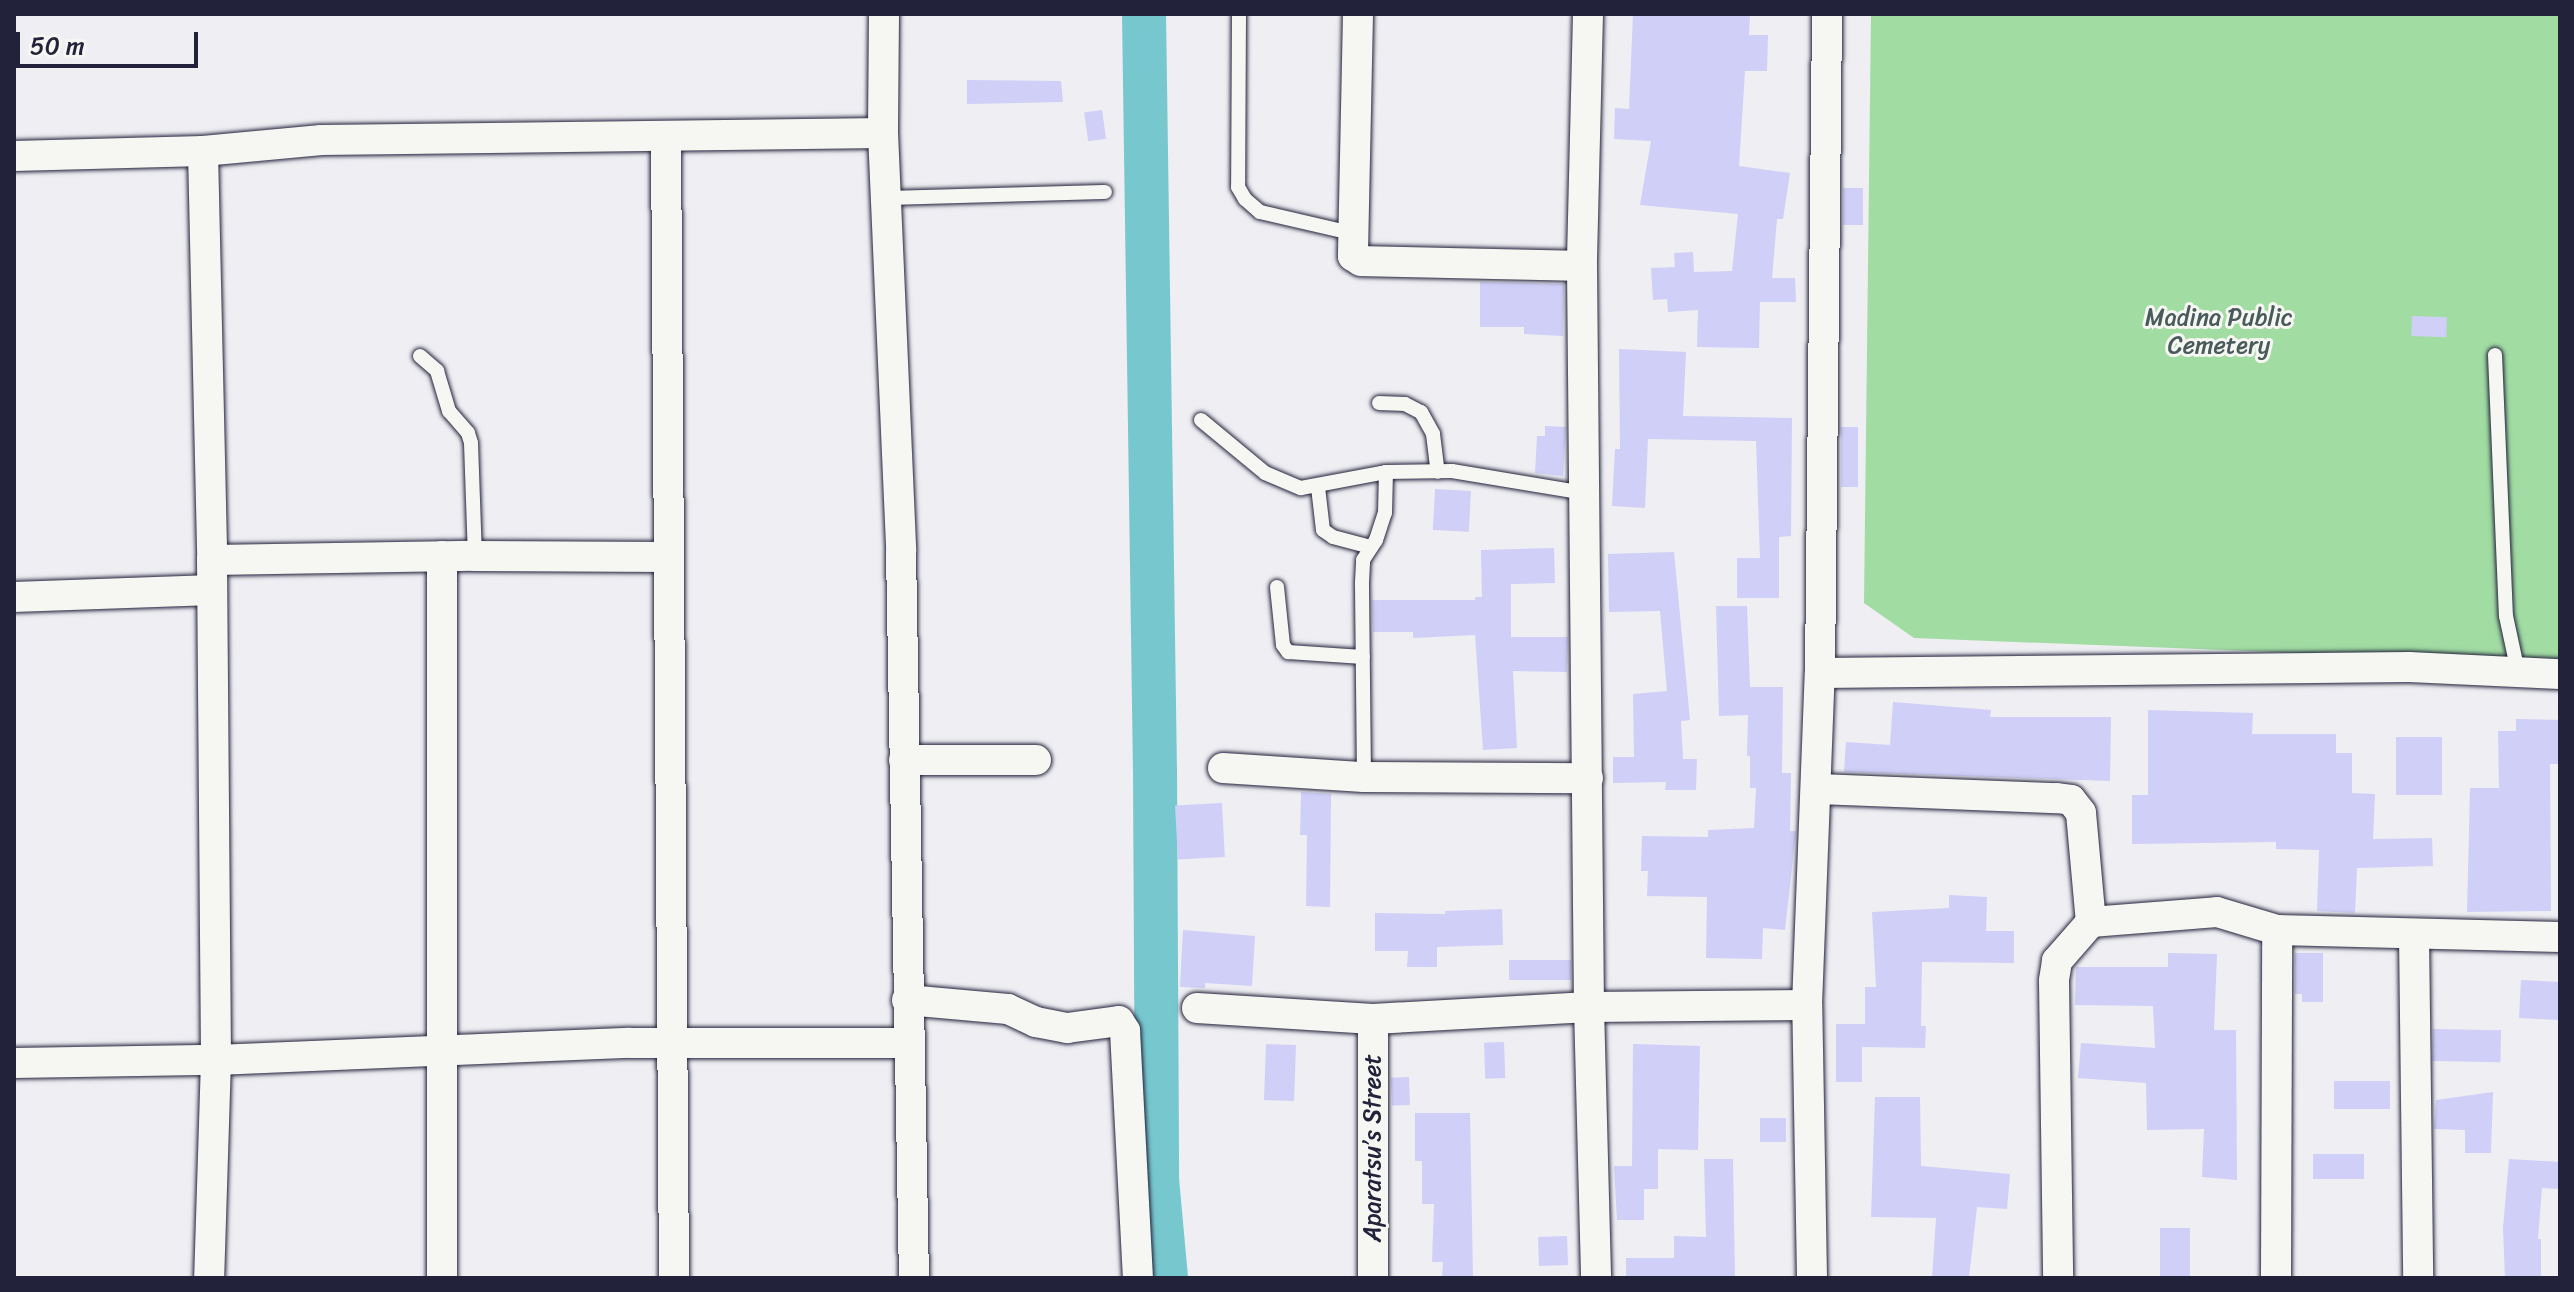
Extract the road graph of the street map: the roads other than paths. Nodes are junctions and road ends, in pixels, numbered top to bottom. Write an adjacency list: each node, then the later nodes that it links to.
1 (884, 14): 6 (street)
2 (1239, 14): 12 (lane)
3 (1358, 14): 12 (street)
4 (1588, 14): 13 (street)
5 (1827, 14): 32 (street)
6 (883, 133): 7 (street); 11 (street)
7 (666, 137): 8 (street); 25 (street)
8 (203, 151): 9 (street); 26 (street)
9 (14, 156)
10 (1105, 192): 11 (lane)
11 (886, 198): 34 (street)
12 (1351, 233): 13 (street)
13 (1582, 266): 21 (street)
14 (2495, 355): 31 (lane)
15 (420, 356): 24 (lane)
16 (1379, 403): 19 (lane)
17 (1201, 420): 20 (lane)
18 (1386, 472): 19 (lane); 20 (lane); 22 (lane)
19 (1438, 472): 21 (lane)
20 (1318, 487): 22 (lane)
21 (1585, 493): 38 (street)
22 (1371, 547): 30 (lane)
23 (442, 556): 24 (street); 26 (street); 51 (street)
24 (475, 556): 25 (street)
25 (668, 557): 50 (street)
26 (212, 560): 28 (street)
27 (1277, 587): 30 (lane)
28 (212, 590): 29 (street); 52 (street)
29 (14, 597)
30 (1363, 657): 37 (lane)
31 (2518, 672): 32 (street); 33 (street)
32 (1820, 673): 39 (street)
33 (2560, 674)
34 (904, 760): 35 (street); 44 (street)
35 (1036, 760)
36 (1223, 768): 37 (street)
37 (1364, 777): 38 (street)
38 (1588, 778): 46 (street)
39 (1818, 789): 40 (street); 45 (street)
40 (2091, 922): 41 (street); 62 (street)
41 (2277, 930): 42 (street); 63 (street)
42 (2414, 934): 43 (street); 64 (street)
43 (2560, 937)
44 (907, 1000): 49 (street); 58 (street)
45 (1807, 1005): 46 (street); 61 (street)
46 (1589, 1007): 48 (street); 60 (street)
47 (1197, 1008): 48 (street)
48 (1373, 1019): 59 (street, Aparatsu’s Street)
49 (908, 1043): 50 (street); 57 (street)
50 (673, 1045): 51 (street); 56 (street)
51 (444, 1051): 52 (street); 55 (street)
52 (216, 1060): 53 (street); 54 (street)
53 (14, 1063)
54 (209, 1278)
55 (442, 1278)
56 (674, 1278)
57 (914, 1278)
58 (1138, 1278)
59 (1373, 1278)
60 (1596, 1278)
61 (1812, 1278)
62 (2058, 1278)
63 (2276, 1278)
64 (2418, 1278)

